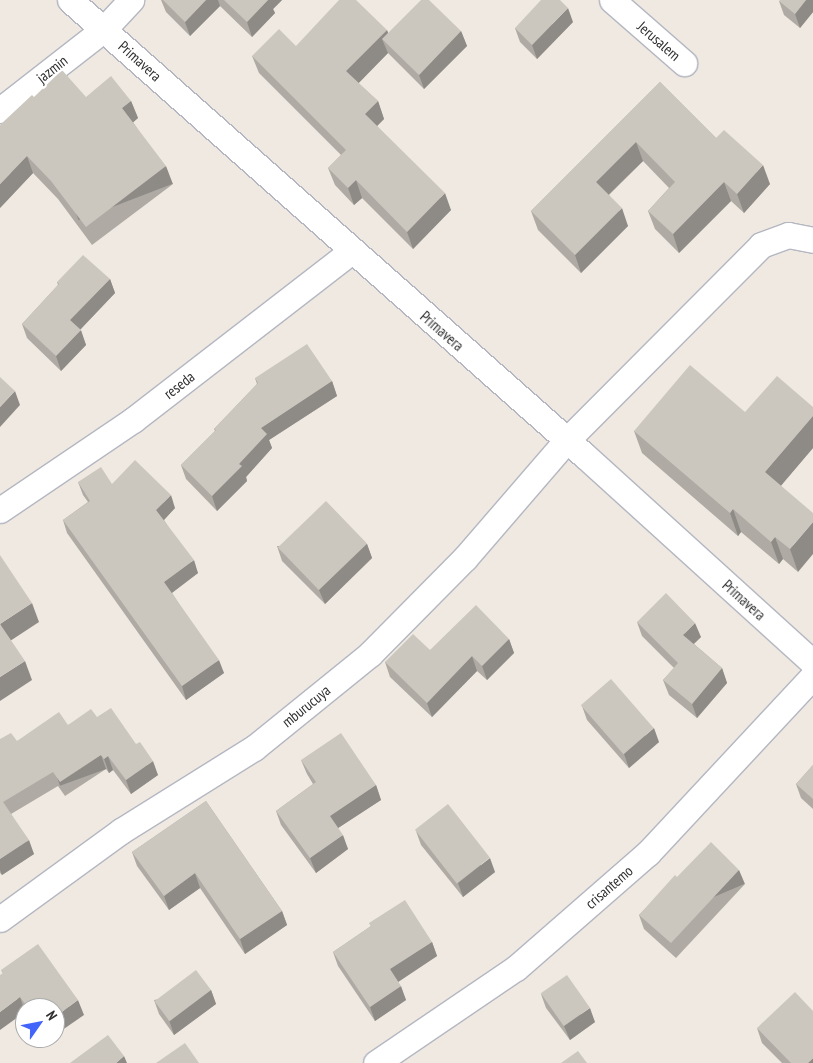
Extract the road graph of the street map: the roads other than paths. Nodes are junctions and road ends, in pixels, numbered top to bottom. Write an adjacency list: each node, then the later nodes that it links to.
1 (70, 0): 4 (street, Primavera)
2 (131, 0): 4 (street, jazmin)
3 (612, 0): 5 (street, Jerusalem)
4 (104, 29): 6 (street, jazmin); 8 (street, Primavera)
5 (684, 63)
6 (0, 110)
7 (813, 240): 9 (street, mburucuya)
8 (352, 252): 9 (street, Primavera); 10 (street, reseda)
9 (567, 440): 11 (street, Primavera); 13 (street, mburucuya)
10 (0, 510)
11 (813, 663)
12 (813, 676): 14 (street, crisantemo)
13 (0, 919)
14 (376, 1063)

